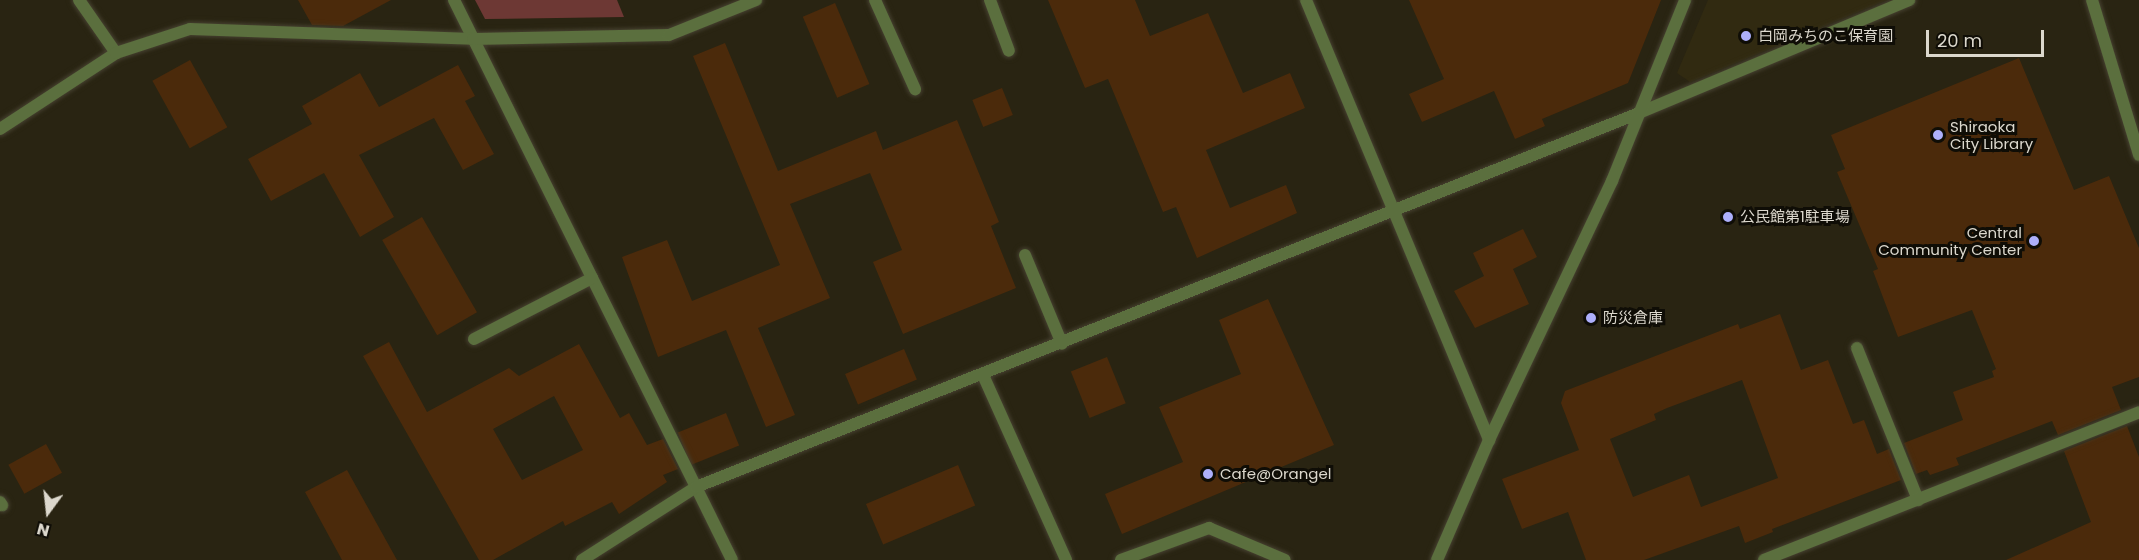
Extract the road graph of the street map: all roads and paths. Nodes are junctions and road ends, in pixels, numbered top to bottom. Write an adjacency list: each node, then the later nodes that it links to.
1 (79, 0): 14 (street)
2 (454, 0): 12 (street)
3 (720, 0): 11 (street)
4 (756, 0): 11 (street)
5 (875, 0): 15 (street)
6 (990, 0): 13 (street)
7 (1306, 0): 19 (street)
8 (1685, 0): 16 (street)
9 (1909, 0): 16 (street)
10 (2092, 0): 18 (street)
11 (725, 13): 12 (street)
12 (473, 39): 14 (street); 21 (street)
13 (1009, 51)
14 (116, 53): 17 (street)
15 (915, 89)
16 (1639, 113): 19 (street); 27 (street)
17 (0, 129)
18 (2139, 155)
19 (1391, 212): 23 (street); 27 (street)
20 (1026, 255): 23 (street)
21 (592, 278): 22 (street); 28 (street)
22 (474, 339)
23 (1062, 344): 25 (street)
24 (1857, 348): 29 (street)
25 (983, 375): 28 (street); 32 (street)
26 (2139, 411): 29 (street)
27 (1489, 440): 35 (street)
28 (696, 487): 30 (street); 31 (street)
29 (1918, 500): 36 (street)
30 (582, 560)
31 (732, 560)
32 (1066, 560)
33 (1121, 560): 34 (street)
34 (1286, 560)
35 (1437, 560)
36 (1764, 560)

